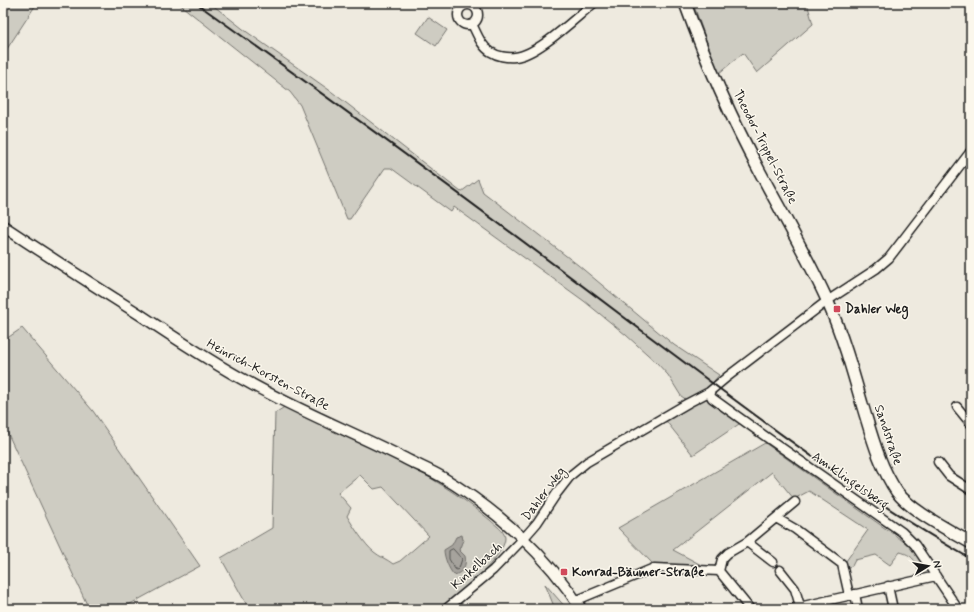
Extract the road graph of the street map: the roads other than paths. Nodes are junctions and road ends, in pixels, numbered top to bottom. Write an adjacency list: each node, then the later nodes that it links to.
1 (594, 3): 5 (street)
2 (685, 3): 8 (main road, Theodor-Trippel-Straße)
3 (467, 4): 4 (street); 5 (street)
4 (479, 6): 5 (street)
5 (472, 24)
6 (971, 151): 8 (street, Dahler Weg)
7 (3, 226): 16 (street, Heinrich-Korsten-Straße)
8 (827, 301): 9 (street, Dahler Weg); 18 (main road, Sandstraße)
9 (709, 392): 16 (street, Dahler Weg); 22 (street, Am Klingelsberg)
10 (957, 407): 11 (street)
11 (971, 424)
12 (938, 462): 13 (street)
13 (971, 490)
14 (796, 502): 15 (street)
15 (776, 518): 17 (street); 24 (street)
16 (524, 539): 25 (street, Heinrich-Korsten-Straße); 28 (street, Kinkelbach)
17 (747, 542): 19 (street); 21 (street)
18 (971, 543)
19 (773, 562)
20 (780, 570): 26 (street)
21 (719, 572): 25 (street); 29 (street)
22 (936, 576): 23 (street); 33 (street, Am Klingelsberg)
23 (888, 586): 24 (street); 32 (street)
24 (852, 595): 27 (street); 31 (street)
25 (579, 605)
26 (800, 606): 27 (street); 30 (street)
27 (816, 606)
28 (446, 609)
29 (750, 609)
30 (790, 609)
31 (858, 609)
32 (893, 609)
33 (958, 609)

